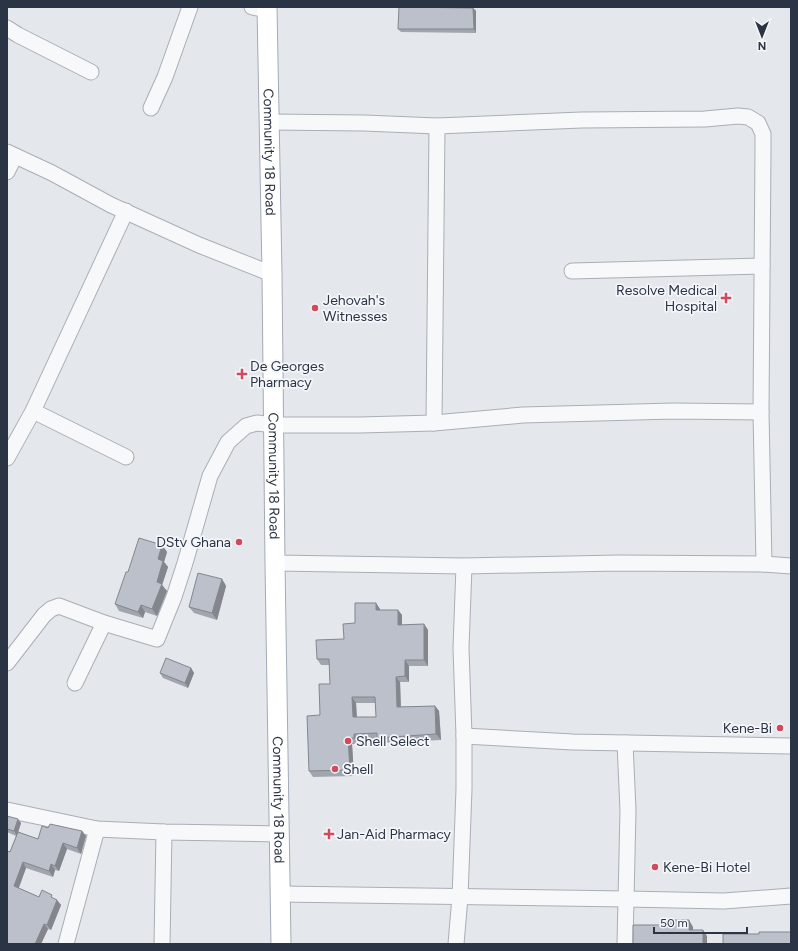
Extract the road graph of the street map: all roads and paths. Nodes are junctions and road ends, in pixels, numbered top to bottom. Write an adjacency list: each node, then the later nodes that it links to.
1 (190, 7): 5 (street)
2 (262, 8): 6 (main road, Community 18 Road)
3 (7, 28): 4 (street)
4 (91, 72)
5 (151, 108)
6 (270, 122): 7 (street); 13 (main road, Community 18 Road)
7 (436, 126): 11 (street); 16 (street)
8 (11, 154): 9 (street); 10 (street)
9 (7, 172)
10 (126, 211): 13 (street); 14 (street)
11 (762, 266): 12 (street); 15 (street)
12 (572, 271)
13 (272, 274): 17 (main road, Community 18 Road)
14 (33, 411): 18 (street); 19 (street)
15 (761, 412): 16 (street); 22 (street)
16 (434, 423): 17 (street)
17 (274, 425): 21 (main road, Community 18 Road); 25 (street)
18 (11, 442): 20 (street)
19 (126, 457)
20 (7, 458)
21 (275, 563): 23 (street); 34 (main road, Community 18 Road)
22 (764, 564): 23 (street); 24 (street)
23 (464, 566): 28 (street)
24 (791, 566)
25 (104, 623): 26 (street); 27 (street)
26 (7, 663)
27 (75, 683)
28 (464, 736): 29 (street); 37 (street)
29 (625, 743): 30 (street); 38 (street)
30 (791, 746)
31 (7, 810): 32 (street)
32 (97, 828): 33 (street); 39 (street)
33 (164, 832): 34 (street); 40 (street)
34 (280, 834): 35 (main road, Community 18 Road)
35 (280, 894): 37 (street); 41 (main road, Community 18 Road)
36 (791, 896): 38 (street)
37 (460, 897): 38 (street); 42 (street)
38 (626, 899): 43 (street)
39 (66, 944)
40 (162, 944)
41 (281, 944)
42 (456, 944)
43 (625, 944)

